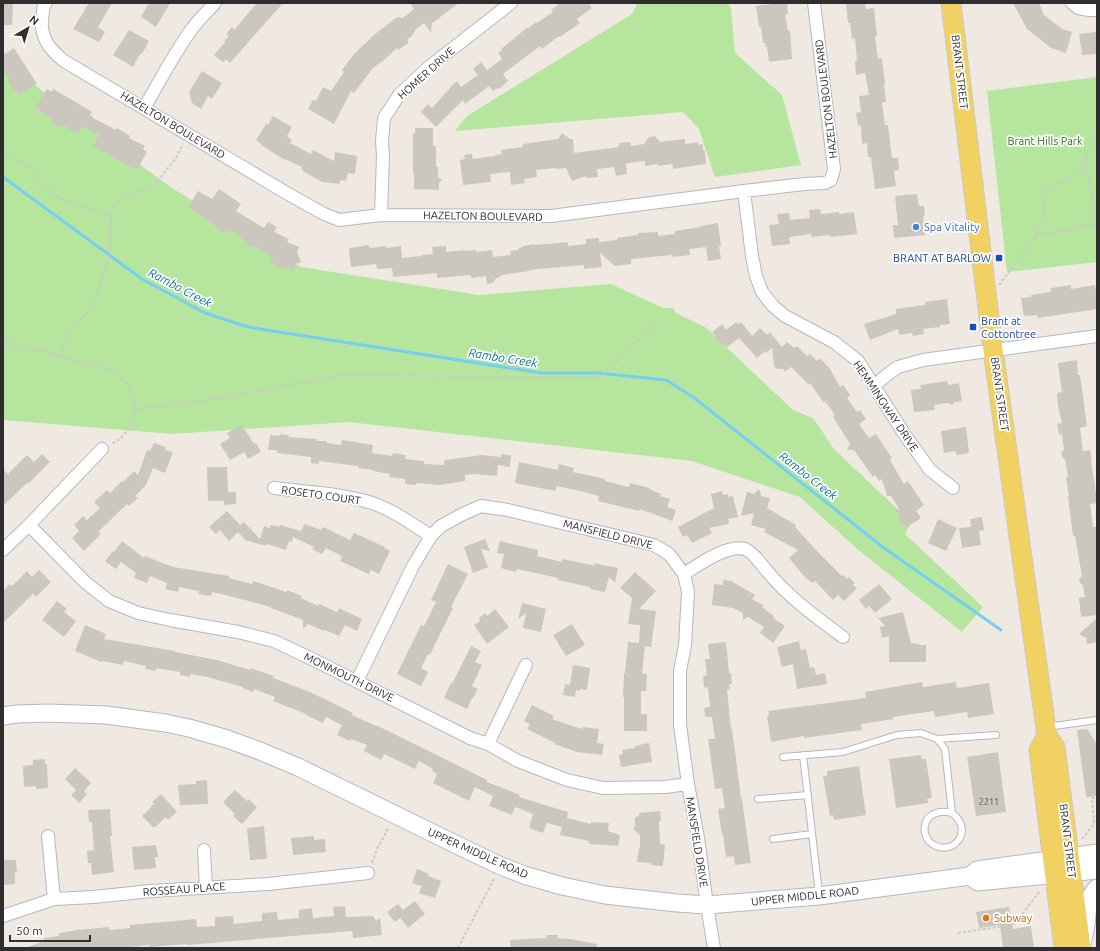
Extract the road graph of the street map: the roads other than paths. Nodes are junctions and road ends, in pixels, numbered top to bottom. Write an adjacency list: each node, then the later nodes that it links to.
1 (46, 3): 8 (street, HAZELTON BOULEVARD)
2 (215, 3): 8 (street)
3 (511, 3): 10 (street, HOMER DRIVE)
4 (814, 3): 9 (street, HAZELTON BOULEVARD)
5 (951, 3): 12 (main road, BRANT STREET)
6 (1072, 3): 7 (street)
7 (1097, 10)
8 (144, 108): 10 (street, HAZELTON BOULEVARD)
9 (744, 191): 10 (street, HAZELTON BOULEVARD); 13 (street, HEMMINGWAY DRIVE)
10 (381, 215)
11 (1097, 336): 12 (street)
12 (993, 350): 13 (street); 26 (main road, BRANT STREET)
13 (874, 386): 16 (street, HEMMINGWAY DRIVE)
14 (102, 449): 17 (street)
15 (274, 488): 18 (street, ROSETO COURT)
16 (953, 488)
17 (29, 525): 19 (street); 23 (street, MONMOUTH DRIVE)
18 (431, 536): 20 (street, MANSFIELD DRIVE); 23 (street, MANSFIELD DRIVE)
19 (3, 550)
20 (684, 574): 21 (street); 32 (street, MANSFIELD DRIVE)
21 (843, 637)
22 (526, 665): 29 (street)
23 (357, 681): 29 (street, MONMOUTH DRIVE)
24 (3, 716): 48 (street, UPPER MIDDLE ROAD)
25 (1097, 720): 26 (lane)
26 (1047, 731): 41 (main road, BRANT STREET)
27 (996, 735): 28 (lane)
28 (937, 739): 30 (lane); 35 (lane)
29 (488, 744): 32 (street, MONMOUTH DRIVE)
30 (803, 755): 31 (lane); 33 (lane)
31 (783, 757)
32 (688, 784): 48 (street, MANSFIELD DRIVE)
33 (808, 795): 34 (lane); 36 (lane)
34 (758, 799)
35 (952, 813): 35 (lane)
36 (812, 834): 38 (lane); 46 (lane)
37 (48, 836): 47 (street)
38 (773, 839)
39 (204, 850): 44 (street)
40 (1097, 853): 41 (street, UPPER MIDDLE ROAD)
41 (1066, 861): 42 (street, UPPER MIDDLE ROAD); 46 (street, UPPER MIDDLE ROAD); 50 (main road, BRANT STREET)
42 (1097, 870)
43 (368, 873): 44 (street, ROSSEAU PLACE)
44 (206, 888): 47 (street, ROSSEAU PLACE)
45 (1097, 888): 50 (street)
46 (819, 896): 48 (street, UPPER MIDDLE ROAD)
47 (54, 899): 49 (street, ROSSEAU PLACE)
48 (707, 905): 51 (street, MANSFIELD DRIVE)
49 (3, 916)
50 (1075, 947)
51 (714, 948)

